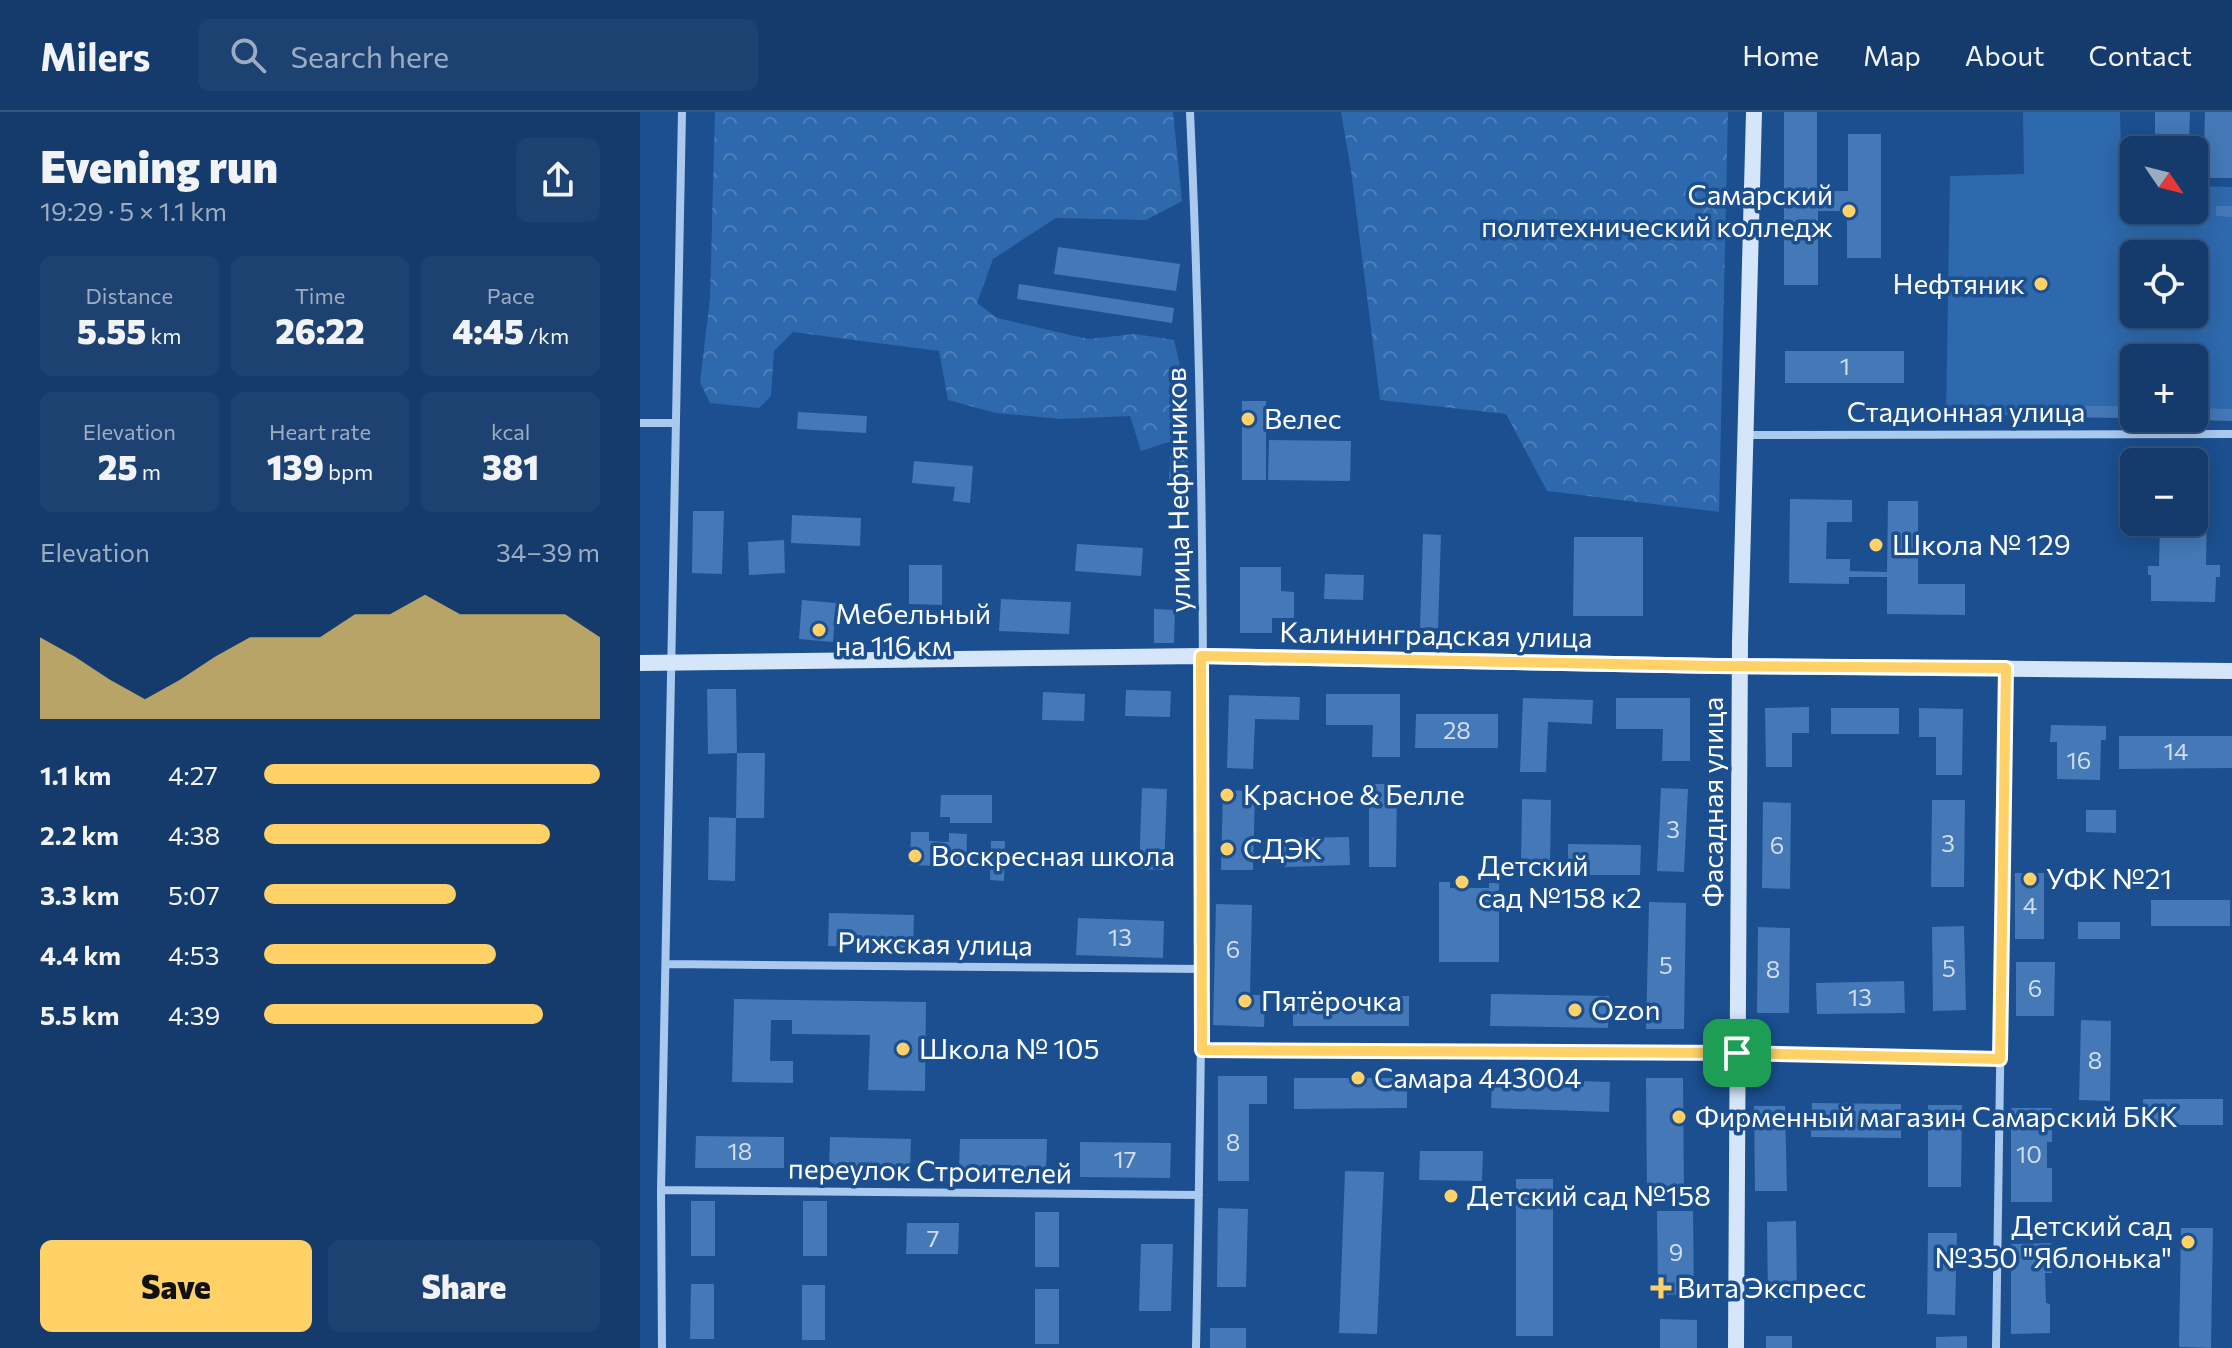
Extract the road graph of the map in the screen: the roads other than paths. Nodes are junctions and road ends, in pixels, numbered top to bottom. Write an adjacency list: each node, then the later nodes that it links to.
1 (682, 112): 5 (street)
2 (1190, 112): 8 (street, улица Нефтяников)
3 (1754, 112): 7 (street, Фасадная улица)
4 (640, 423): 5 (street)
5 (674, 423): 10 (street)
6 (2232, 434): 7 (street, Стадионная улица)
7 (1747, 435): 11 (street, Фасадная улица)
8 (1201, 656): 10 (street, Калининградская улица); 11 (street, Калининградская улица); 15 (street, улица Нефтяников)
9 (640, 663): 10 (street, Калининградская улица)
10 (669, 663): 14 (street)
11 (1740, 666): 12 (street, Калининградская улица); 17 (street, Фасадная улица)
12 (2006, 668): 13 (street, Калининградская улица); 18 (street)
13 (2232, 671)
14 (667, 964): 15 (street, Рижская улица); 19 (street)
15 (1203, 969): 16 (street, улица Нефтяников)
16 (1202, 1050): 17 (street); 20 (street, улица Нефтяников)
17 (1737, 1053): 18 (street); 23 (street, Фасадная улица)
18 (2000, 1059): 24 (street)
19 (661, 1190): 20 (street, переулок Строителей); 21 (street)
20 (1199, 1195): 22 (street, улица Нефтяников)
21 (662, 1348)
22 (1196, 1348)
23 (1736, 1348)
24 (1996, 1348)

